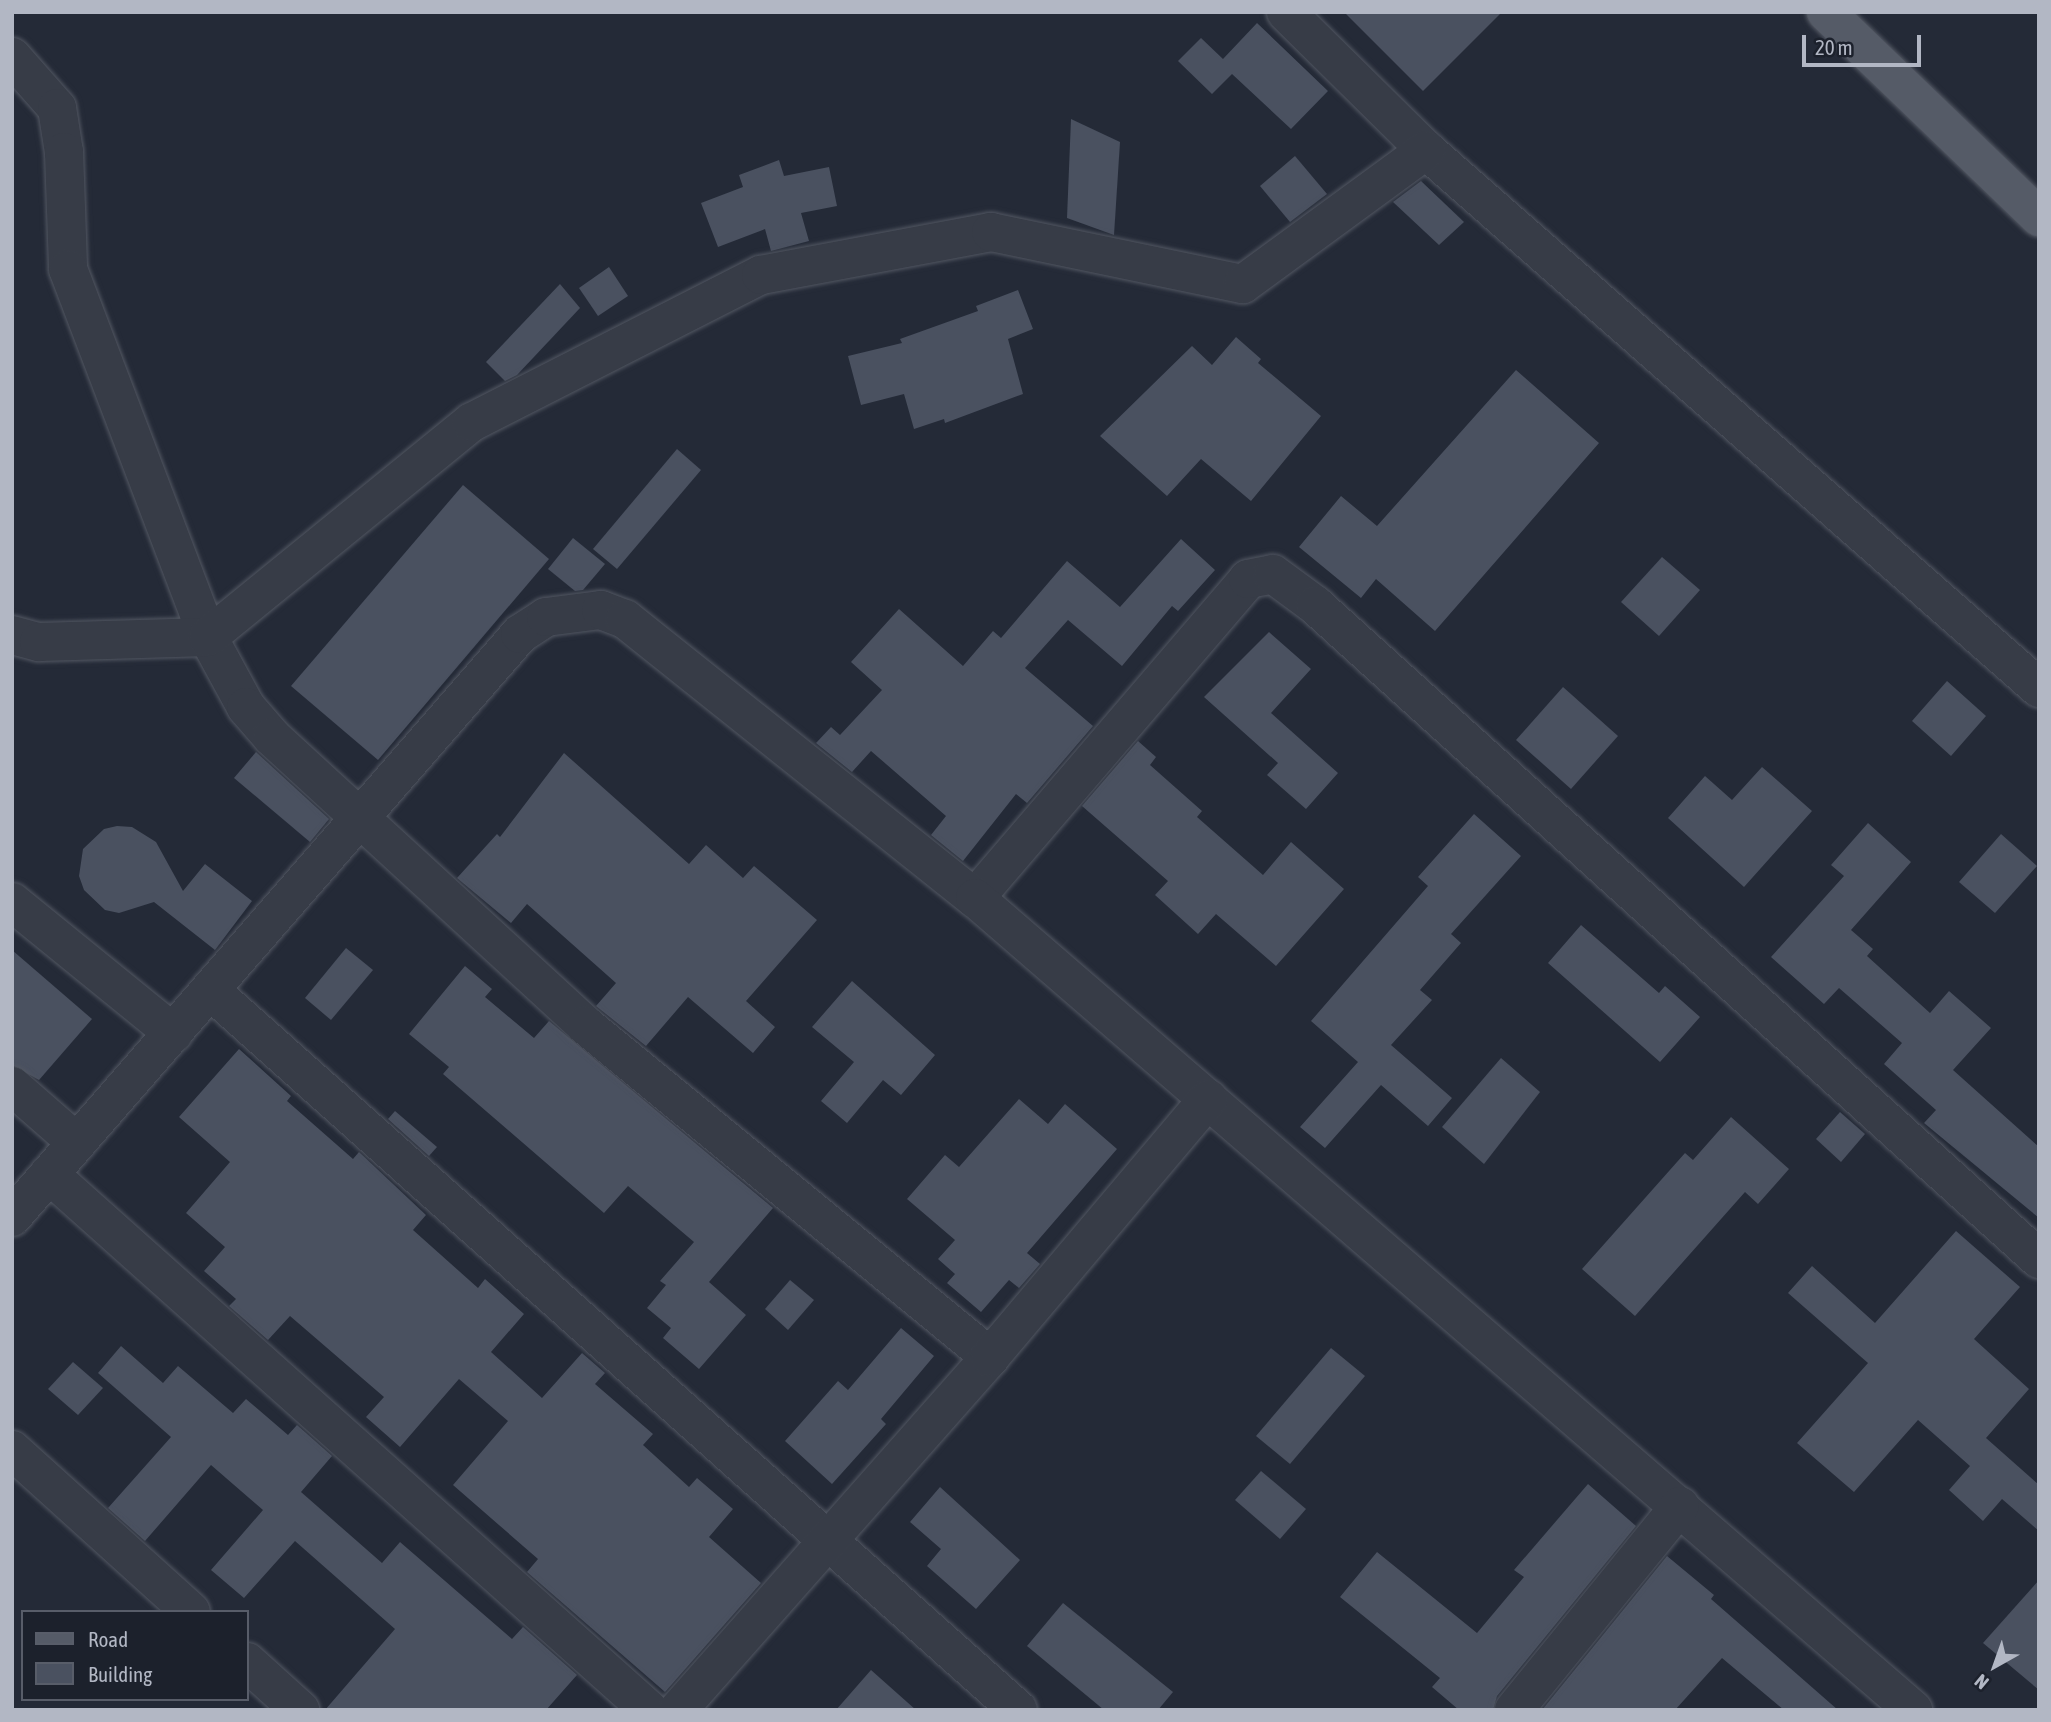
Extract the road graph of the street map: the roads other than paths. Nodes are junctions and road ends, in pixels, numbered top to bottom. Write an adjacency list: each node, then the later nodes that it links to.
1 (1286, 12): 4 (street)
2 (1826, 12): 5 (main road)
3 (12, 57): 7 (street)
4 (1426, 150): 7 (street); 8 (street)
5 (2039, 217)
6 (12, 635): 7 (street)
7 (208, 637): 9 (street)
8 (2039, 688)
9 (359, 816): 10 (street); 12 (street); 20 (street)
10 (975, 898): 15 (street); 19 (street)
11 (12, 902): 13 (street)
12 (210, 990): 13 (street); 23 (street)
13 (173, 1032): 16 (street)
14 (12, 1086): 16 (street)
15 (1208, 1100): 20 (street); 22 (street)
16 (77, 1143): 17 (street)
17 (49, 1174): 18 (street); 27 (street)
18 (12, 1217)
19 (2039, 1259)
20 (990, 1357): 23 (street)
21 (12, 1450): 24 (street)
22 (1680, 1506): 30 (street); 31 (street)
23 (828, 1540): 28 (street); 29 (street)
24 (189, 1610)
25 (248, 1663): 26 (street)
26 (300, 1710)
27 (649, 1710)
28 (678, 1710)
29 (1018, 1710)
30 (1514, 1710)
31 (1913, 1710)

